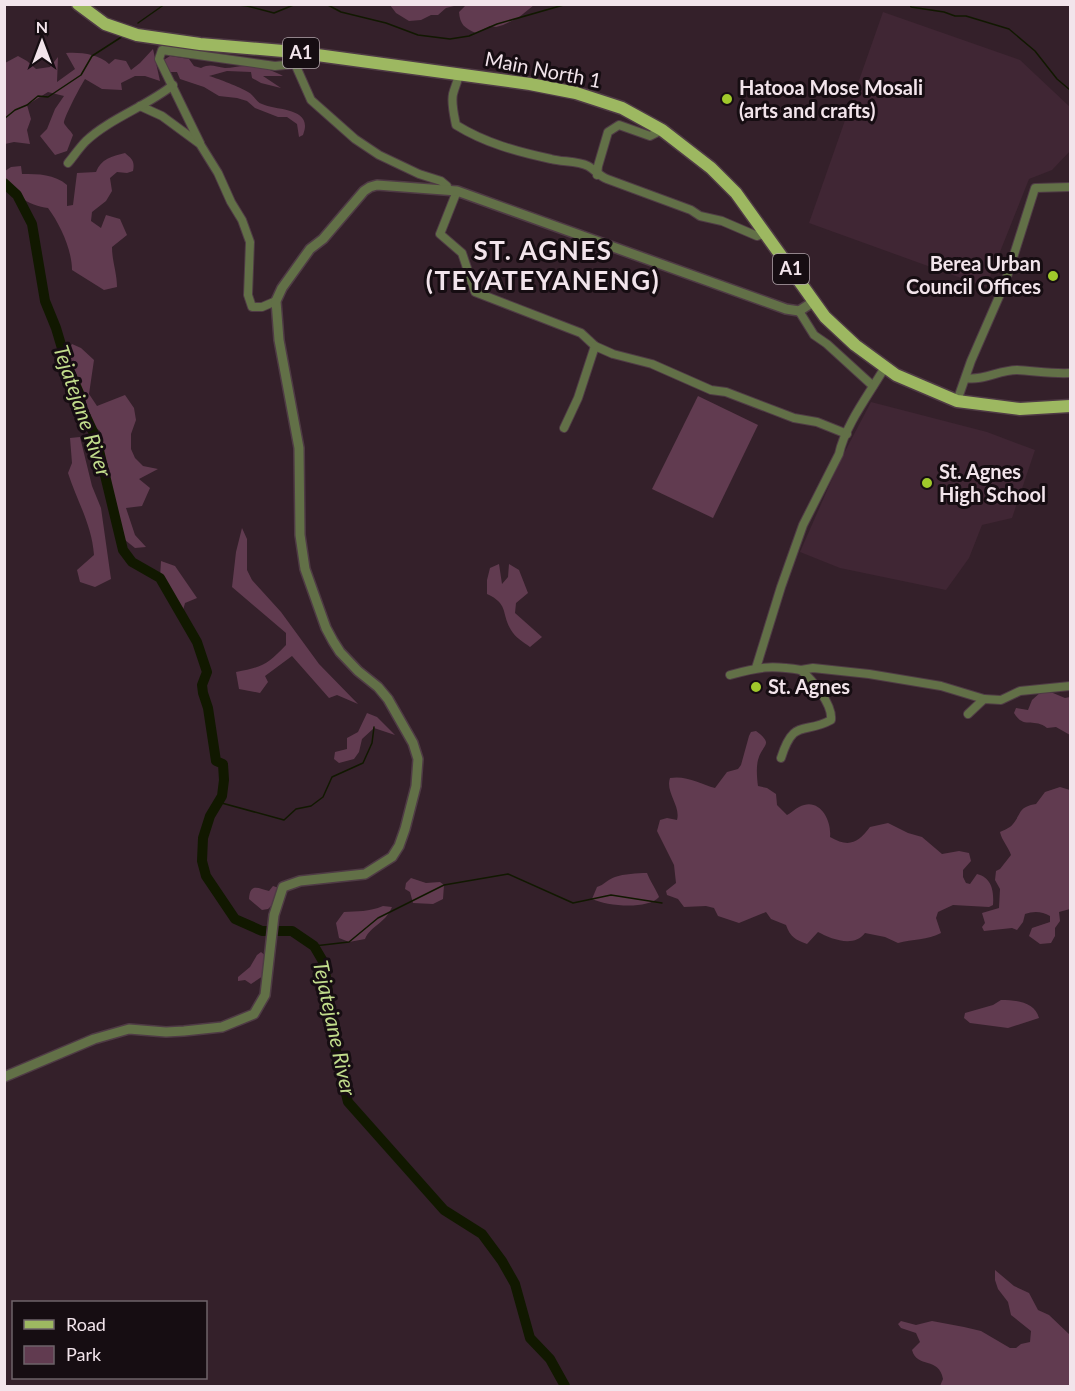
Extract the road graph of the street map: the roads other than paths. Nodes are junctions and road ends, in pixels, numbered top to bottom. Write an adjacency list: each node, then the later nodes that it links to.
1 (78, 4): 2 (main road, Main North 1 / A1)
2 (295, 58): 3 (main road, Main North 1 / A1); 4 (street); 11 (street)
3 (459, 74): 6 (main road, Main North 1 / A1); 9 (street)
4 (173, 85): 5 (street); 7 (street)
5 (140, 106): 7 (street); 8 (street)
6 (662, 130): 9 (street); 12 (main road, Main North 1 / A1)
7 (200, 144): 13 (street)
8 (68, 163)
9 (597, 175): 12 (street)
10 (1071, 187): 19 (street)
11 (452, 190): 13 (street); 15 (street); 16 (street)
12 (766, 233): 14 (main road, Main North 1 / A1)
13 (276, 301): 32 (street)
14 (813, 302): 15 (street); 17 (main road, Main North 1 / A1)
15 (799, 310): 20 (street)
16 (595, 346): 23 (street); 24 (street)
17 (885, 367): 20 (street); 21 (main road, Main North 1 / A1)
18 (1071, 373): 19 (street)
19 (966, 378): 21 (street)
20 (873, 386): 24 (street)
21 (957, 401): 22 (main road, Main North 1 / A1)
22 (1071, 406)
23 (564, 428)
24 (847, 434): 25 (street)
25 (756, 668): 26 (street); 27 (street)
26 (801, 670): 29 (street); 31 (street)
27 (730, 675)
28 (1071, 686): 29 (street)
29 (984, 699): 30 (street)
30 (968, 714)
31 (781, 758)
32 (4, 1077)

